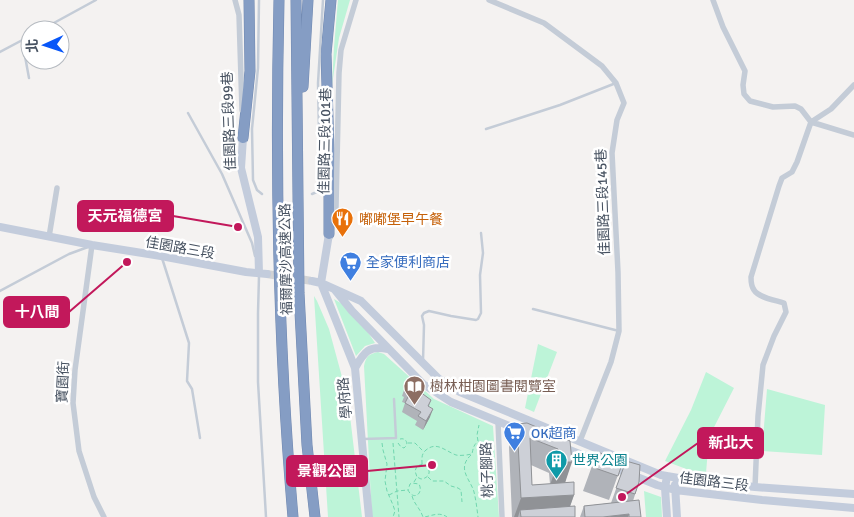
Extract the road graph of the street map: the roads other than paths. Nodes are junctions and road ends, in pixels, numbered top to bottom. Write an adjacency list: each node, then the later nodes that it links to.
1 (96, 0): 13 (lane)
2 (235, 0): 24 (street, 佳園路三段99巷)
3 (249, 0): 24 (highway)
4 (258, 0): 27 (lane)
5 (278, 0): 60 (highway, 福爾摩沙高速公路)
6 (296, 0): 25 (highway, 福爾摩沙高速公路)
7 (308, 0): 25 (highway)
8 (323, 0): 28 (lane)
9 (332, 0): 31 (highway)
10 (356, 0): 31 (street, 佳園路三段101巷)
11 (489, 0): 18 (street, 佳園路三段145巷)
12 (713, 0): 21 (street)
13 (59, 20)
14 (20, 41): 15 (lane)
15 (0, 52)
16 (28, 70): 17 (lane)
17 (29, 78)
18 (616, 84): 22 (lane); 41 (street, 佳園路三段145巷)
19 (854, 85): 21 (street)
20 (188, 113): 35 (lane, 佳園路三段99巷)
21 (811, 122): 23 (street); 53 (street)
22 (486, 129)
23 (854, 135)
24 (243, 138): 35 (street, 佳園路三段99巷)
25 (299, 170): 61 (highway, 福爾摩沙高速公路)
26 (56, 188): 32 (street)
27 (262, 194)
28 (312, 194)
29 (0, 227): 32 (street, 佳園路三段)
30 (481, 233): 43 (lane)
31 (329, 234): 37 (street, 佳園路三段101巷)
32 (49, 237): 33 (street, 佳園路三段)
33 (92, 245): 34 (street, 佳園路三段); 39 (lane); 58 (street, 寶園街)
34 (161, 256): 35 (street, 佳園路三段); 48 (lane)
35 (263, 274): 59 (lane)
36 (312, 281): 37 (street, 佳園路三段)
37 (321, 283): 38 (street, 佳園路三段); 44 (street, 學府路)
38 (334, 288): 42 (street); 43 (street, 佳園路三段)
39 (0, 291)
40 (533, 309): 41 (lane)
41 (618, 331): 50 (street, 佳園路三段145巷)
42 (389, 349): 44 (street); 46 (street)
43 (423, 364): 50 (street, 佳園路三段)
44 (355, 368): 49 (street, 學府路)
45 (394, 399): 49 (lane)
46 (498, 422): 47 (street); 63 (street, 桃子腳路)
47 (533, 436)
48 (200, 438)
49 (362, 439): 62 (street, 學府路)
50 (580, 441): 52 (street, 佳園路三段)
51 (551, 443): 54 (street, 佳園路三段)
52 (670, 477): 53 (street, 佳園路三段); 54 (street); 55 (street)
53 (755, 487): 56 (street, 佳園路三段)
54 (665, 488): 55 (street, 佳園路三段); 64 (street)
55 (675, 490): 57 (street, 佳園路三段); 65 (street)
56 (854, 494)
57 (854, 508)
58 (104, 517)
59 (266, 517)
60 (293, 517)
61 (315, 517)
62 (369, 517)
63 (502, 517)
64 (667, 517)
65 (677, 517)

